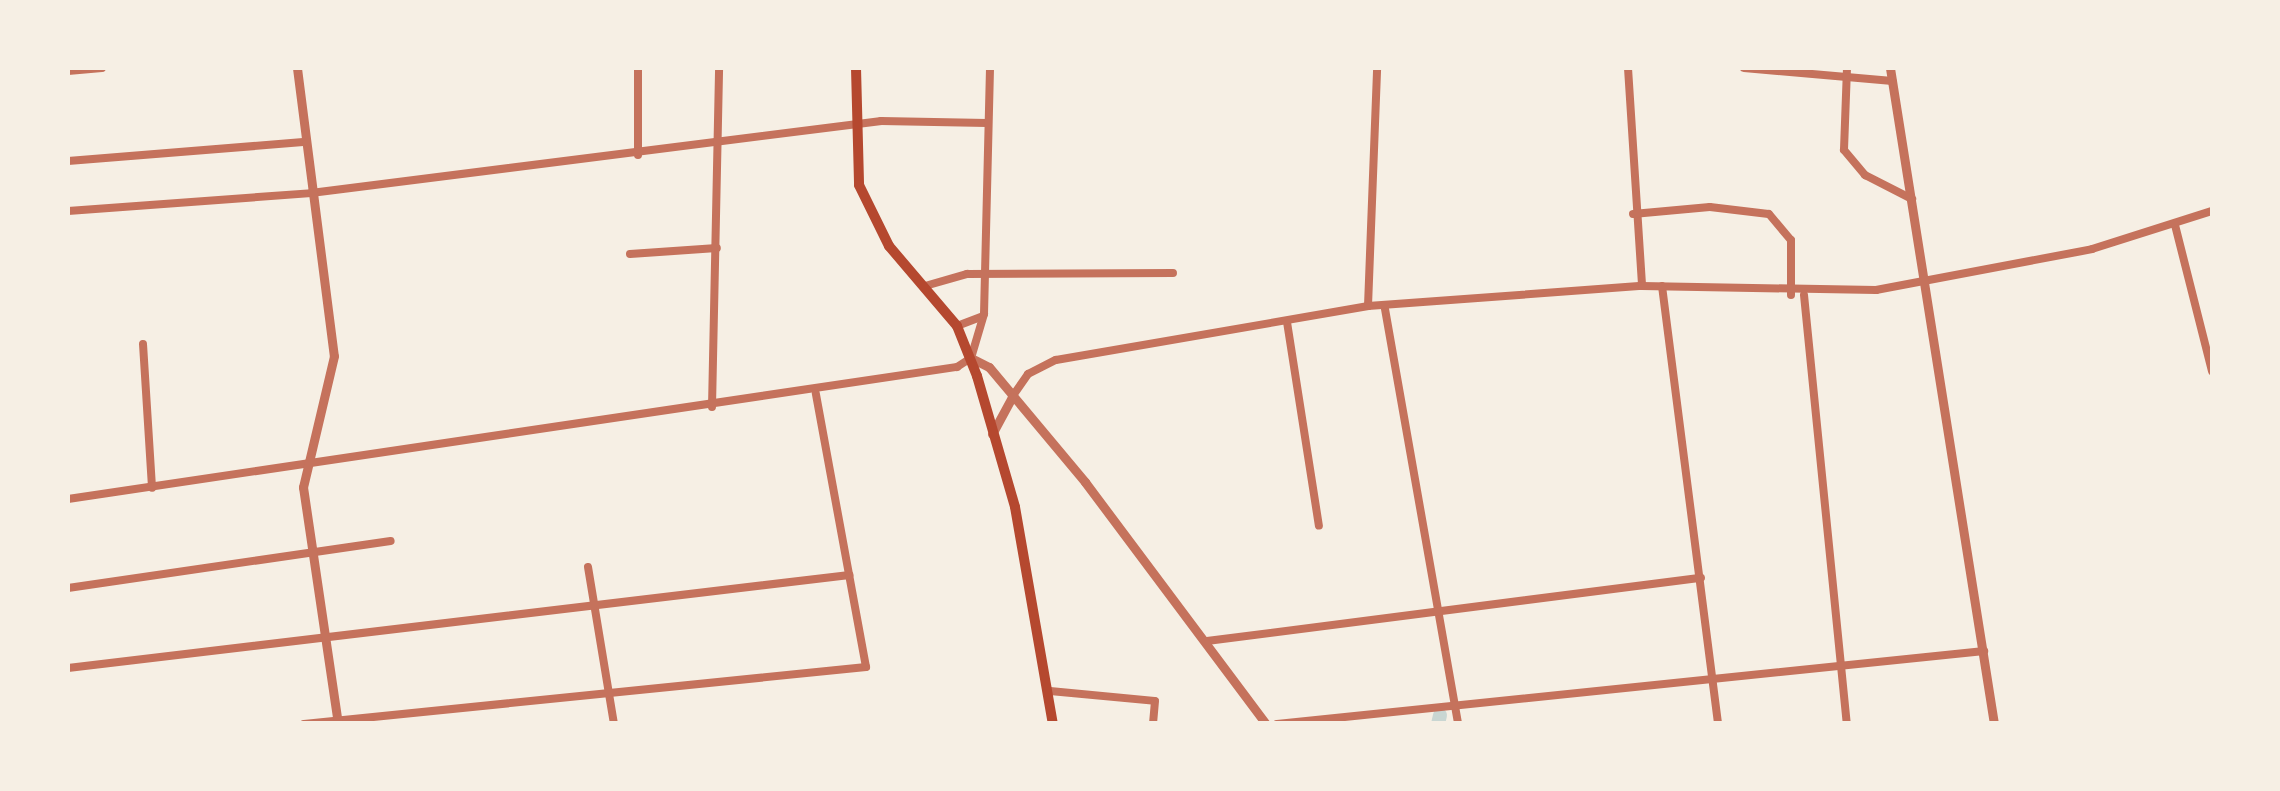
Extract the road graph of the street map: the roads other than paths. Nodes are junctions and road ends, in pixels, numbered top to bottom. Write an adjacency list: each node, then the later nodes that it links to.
1 (102, 68): 11 (street)
2 (297, 68): 16 (street)
3 (638, 68): 18 (street)
4 (719, 68): 17 (street)
5 (856, 68): 15 (main road)
6 (990, 68): 14 (street)
7 (1376, 68): 36 (street)
8 (1628, 68): 24 (street)
9 (1744, 68): 12 (street)
10 (1890, 68): 13 (street)
11 (68, 70)
12 (1846, 72): 13 (street); 21 (street)
13 (1892, 81): 21 (street)
14 (986, 123): 15 (street); 28 (street)
15 (855, 125): 17 (street); 31 (main road)
16 (306, 142): 19 (street); 20 (street)
17 (719, 144): 18 (street); 26 (street)
18 (638, 156): 20 (street)
19 (68, 161)
20 (311, 194): 22 (street); 48 (street)
21 (1912, 199): 30 (street)
22 (68, 211)
23 (2212, 212): 25 (street)
24 (1633, 214): 32 (street); 34 (street)
25 (2175, 224): 30 (street); 43 (street)
26 (717, 248): 27 (street); 46 (street)
27 (630, 254)
28 (983, 274): 29 (street); 31 (street); 38 (street)
29 (1173, 274)
30 (1924, 281): 35 (street); 62 (street)
31 (925, 286): 40 (main road)
32 (1642, 286): 33 (street); 37 (street)
33 (1662, 286): 34 (street); 56 (street)
34 (1791, 294): 35 (street)
35 (1804, 294): 63 (street)
36 (1368, 306): 37 (street); 39 (street)
37 (1385, 309): 59 (street)
38 (984, 314): 40 (street); 42 (street)
39 (1286, 322): 45 (street); 51 (street)
40 (957, 326): 42 (main road)
41 (143, 344): 49 (street)
42 (970, 358): 44 (street); 45 (street); 47 (main road)
43 (2212, 371)
44 (816, 394): 46 (street); 55 (street)
45 (1012, 397): 47 (street); 61 (street)
46 (712, 407): 48 (street)
47 (992, 434): 66 (main road)
48 (303, 465): 49 (street); 53 (street)
49 (152, 488): 50 (street)
50 (68, 500)
51 (1319, 526)
52 (391, 541): 53 (street)
53 (312, 553): 57 (street); 60 (street)
54 (588, 567): 58 (street)
55 (849, 575): 58 (street); 67 (street)
56 (1702, 578): 59 (street); 65 (street)
57 (68, 588)
58 (594, 602): 60 (street); 67 (street)
59 (1437, 610): 61 (street); 68 (street)
60 (325, 634): 64 (street); 69 (street)
61 (1208, 641): 74 (street)
62 (1984, 651): 63 (street); 79 (street)
63 (1841, 666): 65 (street); 78 (street)
64 (68, 668)
65 (1712, 681): 68 (street); 77 (street)
66 (1050, 690): 72 (main road); 73 (street)
67 (608, 695): 69 (street); 71 (street)
68 (1455, 705): 75 (street); 76 (street)
69 (338, 721): 70 (street)
70 (304, 724)
71 (614, 724)
72 (1053, 724)
73 (1152, 724)
74 (1266, 724)
75 (1277, 724)
76 (1458, 724)
77 (1718, 724)
78 (1847, 724)
79 (1994, 724)

